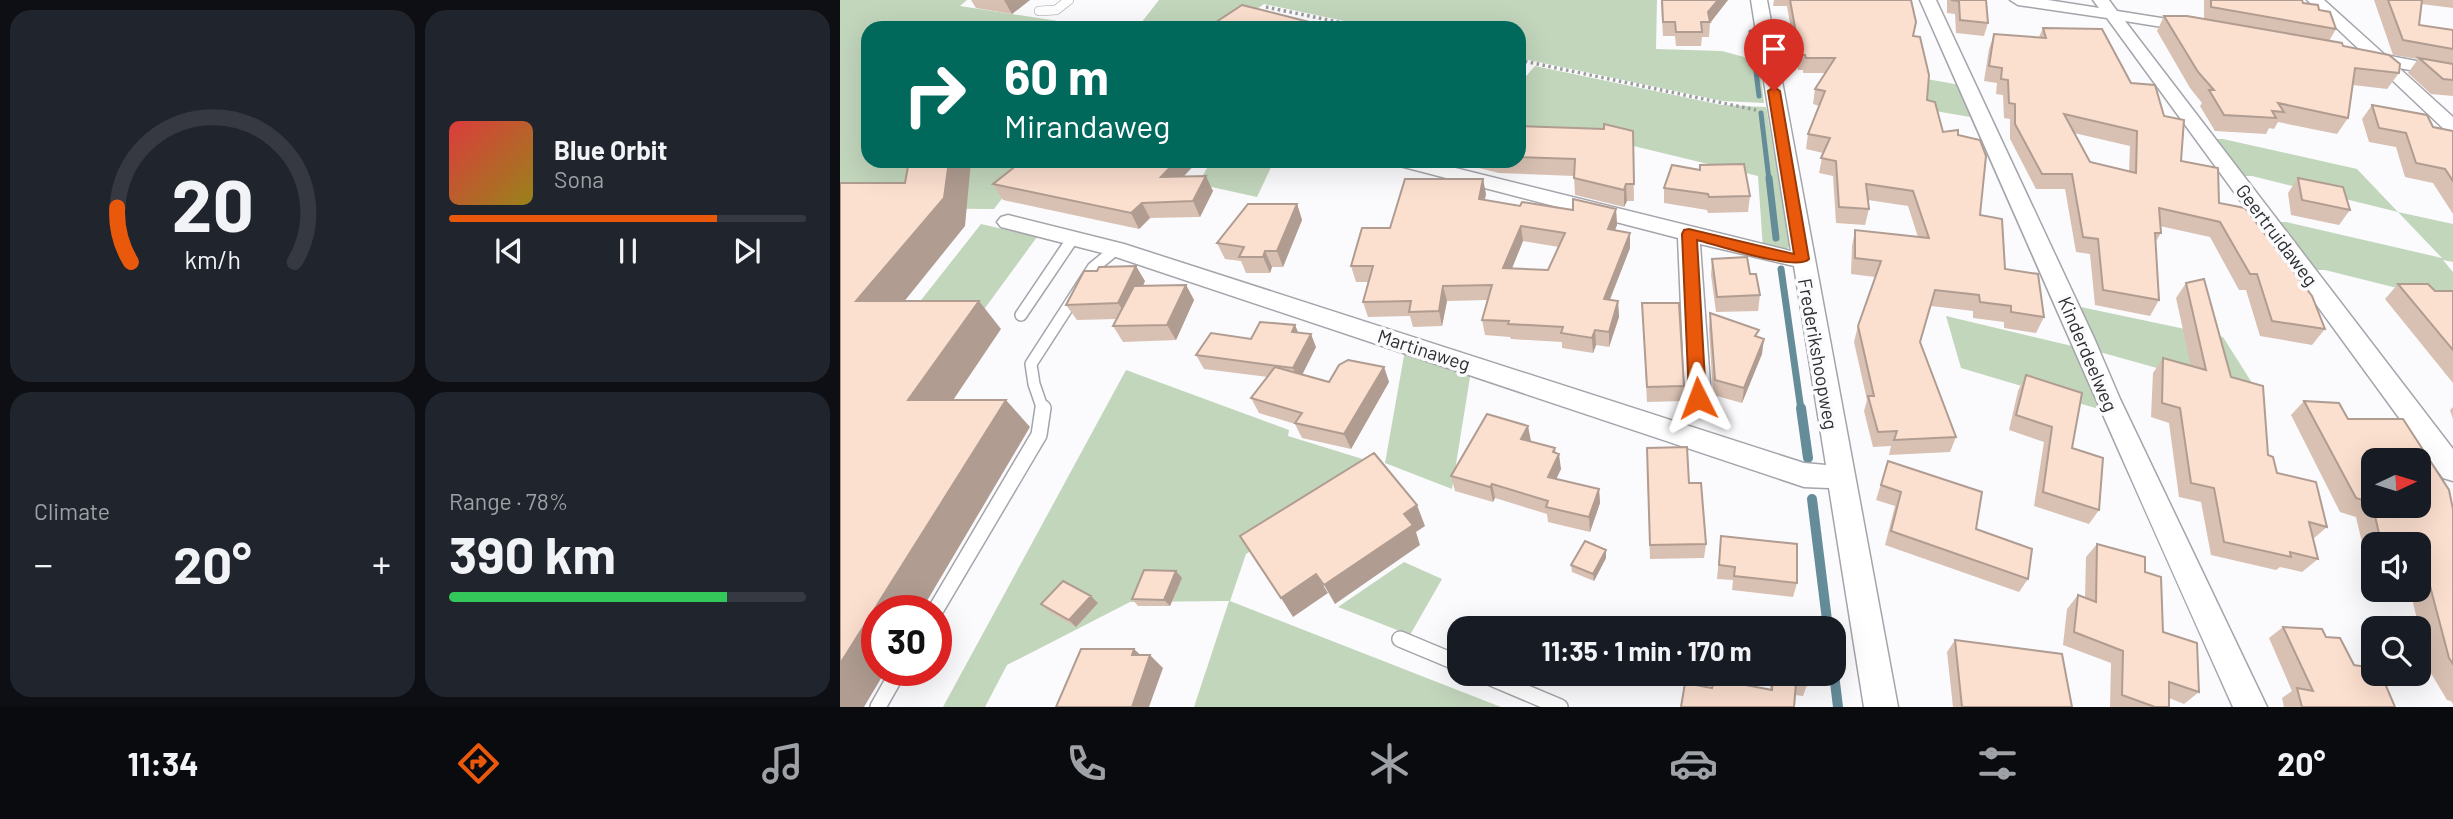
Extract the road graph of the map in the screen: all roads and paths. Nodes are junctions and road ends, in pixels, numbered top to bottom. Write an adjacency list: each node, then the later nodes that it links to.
1 (1069, 0): 8 (lane)
2 (1759, 0): 15 (street, Frederikshoopweg)
3 (1928, 0): 35 (street, Kinderdeelweg)
4 (2018, 0): 6 (street)
5 (2315, 0): 12 (street)
6 (2106, 6): 10 (street); 25 (street, Geertruidaweg)
7 (1266, 7): 9 (path)
8 (1040, 11)
9 (1333, 21)
10 (2205, 29)
11 (2354, 55): 12 (street)
12 (2382, 60): 14 (street); 16 (street)
13 (1526, 61): 15 (path)
14 (2453, 73)
15 (1778, 114): 22 (street, Frederikshoopweg)
16 (2453, 127)
17 (1430, 168): 19 (street)
18 (1008, 222): 20 (street, Martinaweg)
19 (1689, 234): 22 (street); 24 (street)
20 (1073, 238): 21 (street, Martinaweg); 23 (lane)
21 (1116, 249): 26 (street, Martinaweg); 27 (lane)
22 (1802, 259): 26 (street, Frederikshoopweg)
23 (1021, 315)
24 (1698, 398)
25 (2453, 470)
26 (1840, 477): 34 (street, Frederikshoopweg)
27 (944, 595)
28 (1400, 639): 29 (lane)
29 (1447, 659)
30 (890, 686): 32 (lane)
31 (1510, 686): 33 (lane)
32 (878, 707)
33 (1560, 707)
34 (1881, 707)
35 (2250, 707)

